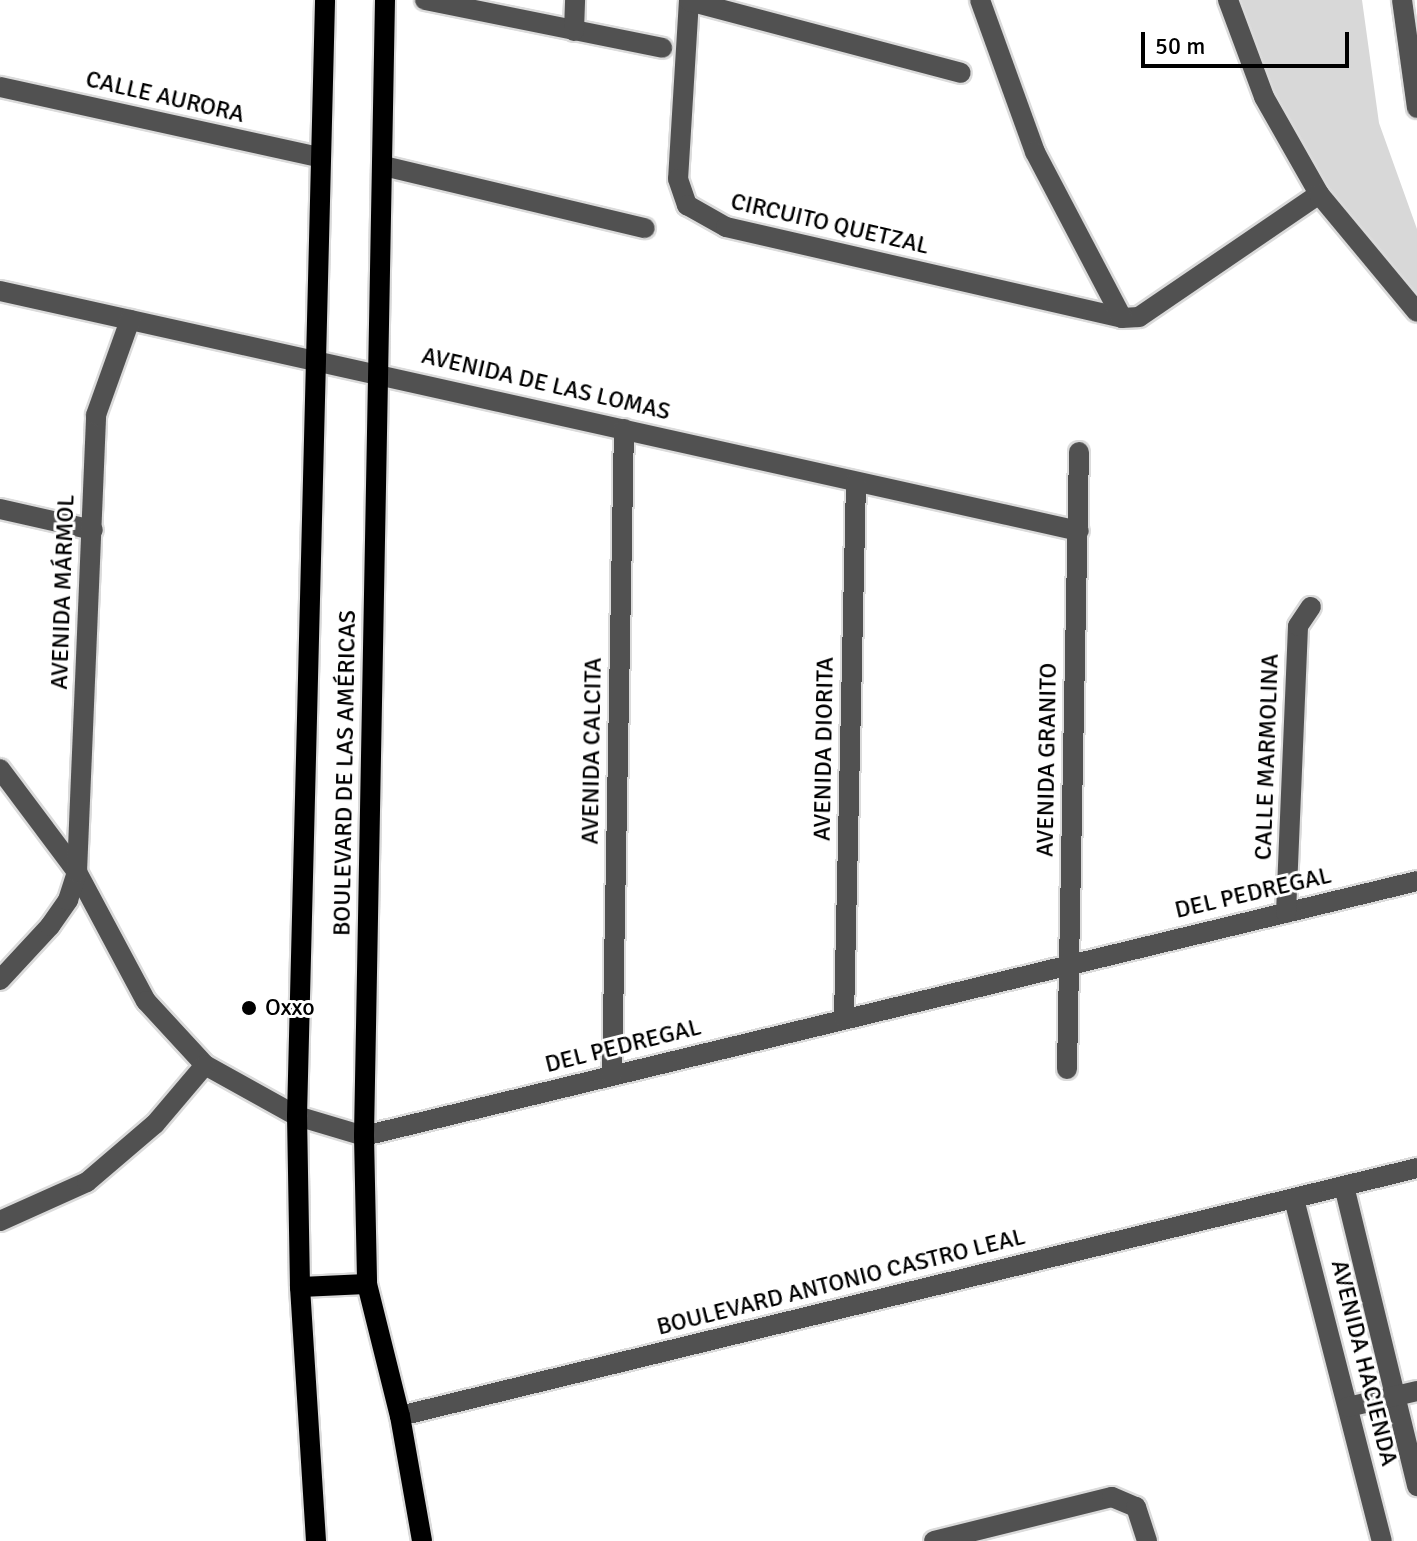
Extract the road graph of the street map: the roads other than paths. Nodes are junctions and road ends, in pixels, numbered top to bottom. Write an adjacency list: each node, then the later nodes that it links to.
1 (325, 0): 14 (main road, BOULEVARD DE LAS AMÉRICAS)
2 (385, 0): 15 (main road, BOULEVARD DE LAS AMÉRICAS)
3 (425, 0): 9 (street)
4 (575, 0): 9 (street)
5 (980, 0): 20 (street)
6 (1228, 0): 16 (street)
7 (1402, 0): 13 (street)
8 (689, 1): 11 (street); 20 (street, CIRCUITO QUETZAL)
9 (574, 31): 10 (street)
10 (662, 48)
11 (961, 73)
12 (0, 87): 14 (street, CALLE AURORA)
13 (1417, 108)
14 (319, 157): 22 (main road, BOULEVARD DE LAS AMÉRICAS)
15 (384, 166): 17 (street); 23 (main road, BOULEVARD DE LAS AMÉRICAS)
16 (1319, 194): 19 (street); 20 (street)
17 (645, 228)
18 (0, 291): 21 (street, AVENIDA DE LAS LOMAS)
19 (1417, 312)
20 (1122, 318)
21 (130, 320): 22 (street, AVENIDA DE LAS LOMAS); 28 (street, AVENIDA MÁRMOL)
22 (313, 358): 23 (street, AVENIDA DE LAS LOMAS); 41 (main road, BOULEVARD DE LAS AMÉRICAS)
23 (379, 373): 24 (street, AVENIDA DE LAS LOMAS); 42 (main road, BOULEVARD DE LAS AMÉRICAS)
24 (624, 429): 26 (street, AVENIDA DE LAS LOMAS); 40 (street, AVENIDA CALCITA)
25 (1079, 452): 29 (street, AVENIDA GRANITO)
26 (856, 482): 29 (street, AVENIDA DE LAS LOMAS); 37 (street, AVENIDA DIORITA)
27 (0, 509): 28 (street)
28 (93, 530): 32 (street, AVENIDA MÁRMOL)
29 (1079, 531): 35 (street, AVENIDA GRANITO)
30 (1311, 607): 34 (street, CALLE MARMOLINA)
31 (5, 778): 32 (street)
32 (77, 872): 36 (street); 38 (street)
33 (1417, 881): 34 (street, DEL PEDREGAL)
34 (1286, 913): 35 (street, DEL PEDREGAL)
35 (1068, 963): 37 (street, DEL PEDREGAL); 39 (street, AVENIDA GRANITO)
36 (0, 980)
37 (844, 1018): 40 (street, DEL PEDREGAL)
38 (205, 1065): 41 (street); 46 (street)
39 (1067, 1069)
40 (612, 1075): 42 (street, DEL PEDREGAL)
41 (297, 1116): 42 (street); 48 (main road, BOULEVARD DE LAS AMÉRICAS)
42 (364, 1136): 47 (main road, BOULEVARD DE LAS AMÉRICAS)
43 (1417, 1168): 44 (street, BOULEVARD ANTONIO CASTRO LEAL)
44 (1344, 1186): 45 (street, BOULEVARD ANTONIO CASTRO LEAL); 50 (street, AVENIDA HACIENDA)
45 (1294, 1199): 51 (street, AVENIDA HACIENDA); 52 (street, BOULEVARD ANTONIO CASTRO LEAL)
46 (0, 1221)
47 (367, 1284): 48 (main road); 52 (main road, BOULEVARD DE LAS AMÉRICAS)
48 (300, 1287): 54 (main road, BOULEVARD DE LAS AMÉRICAS)
49 (1417, 1391): 50 (street)
50 (1395, 1396): 51 (street); 53 (street, AVENIDA HACIENDA)
51 (1348, 1407): 58 (street, AVENIDA HACIENDA)
52 (400, 1416): 55 (main road, BOULEVARD DE LAS AMÉRICAS)
53 (1417, 1486)
54 (316, 1541)
55 (422, 1541)
56 (934, 1541): 57 (street)
57 (1147, 1541)
58 (1382, 1541)

